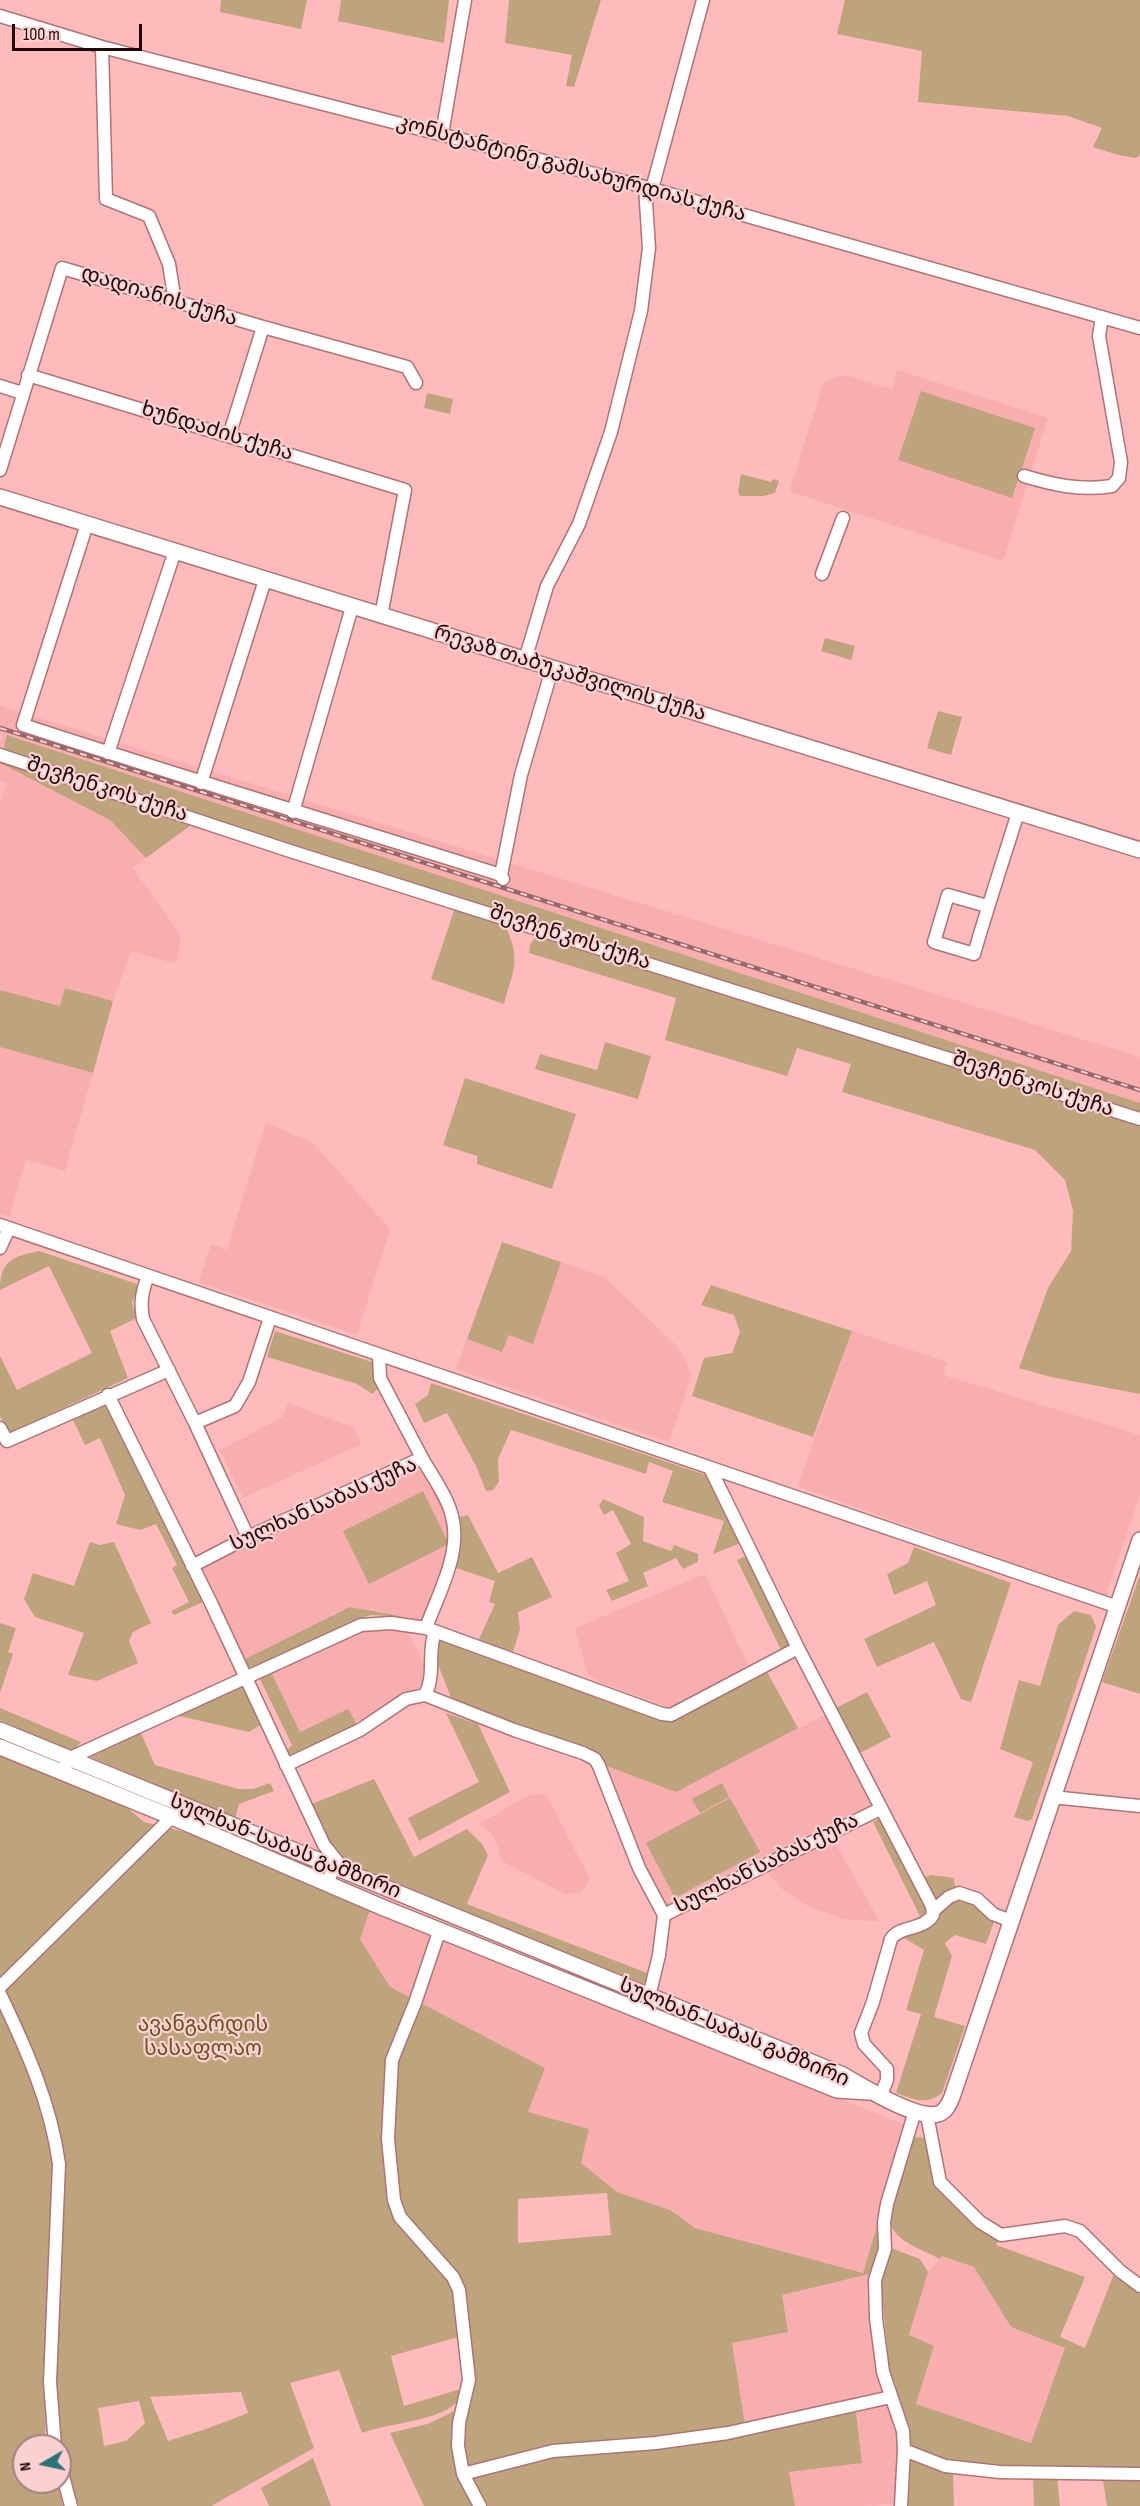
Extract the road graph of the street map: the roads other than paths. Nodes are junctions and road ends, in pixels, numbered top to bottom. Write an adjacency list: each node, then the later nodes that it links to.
1 (465, 0): 5 (street)
2 (703, 0): 6 (street)
3 (0, 16): 4 (street, კონსტანტინე გამსახურდიას ქუჩა)
4 (102, 47): 5 (street, კონსტანტინე გამსახურდიას ქუჩა); 7 (street)
5 (442, 135): 6 (street, კონსტანტინე გამსახურდიას ქუჩა)
6 (649, 188): 8 (street, კონსტანტინე გამსახურდიას ქუჩა); 26 (street)
7 (175, 302): 9 (street, დადიანის ქუჩა); 11 (street, დადიანის ქუჩა)
8 (1102, 317): 10 (street, კონსტანტინე გამსახურდიას ქუჩა); 17 (street)
9 (263, 327): 12 (street, დადიანის ქუჩა); 15 (street)
10 (1140, 328)
11 (28, 375): 14 (street, დადიანის ქუჩა); 15 (street, ხუნდაძის ქუჩა)
12 (416, 383)
13 (0, 386): 14 (street)
14 (22, 393): 16 (street, დადიანის ქუჩა)
15 (229, 436): 25 (street, ხუნდაძის ქუჩა)
16 (0, 470)
17 (1024, 476)
18 (0, 497): 20 (main road, რევაზ თაბუკაშვილის ქუჩა)
19 (843, 518): 22 (street)
20 (87, 524): 21 (main road, რევაზ თაბუკაშვილის ქუჩა); 28 (street)
21 (175, 551): 23 (main road, რევაზ თაბუკაშვილის ქუჩა); 28 (street)
22 (822, 574)
23 (265, 580): 24 (main road, რევაზ თაბუკაშვილის ქუჩა); 30 (street)
24 (352, 607): 25 (main road, რევაზ თაბუკაშვილის ქუჩა); 31 (street)
25 (381, 616): 26 (main road, რევაზ თაბუკაშვილის ქუჩა)
26 (525, 660): 27 (main road, რევაზ თაბუკაშვილის ქუჩა)
27 (552, 669): 31 (street); 32 (main road, რევაზ თაბუკაშვილის ქუჩა)
28 (108, 753): 30 (street)
29 (0, 755): 35 (street, შევჩენკოს ქუჩა)
30 (201, 783): 31 (street)
31 (293, 812)
32 (1018, 813): 33 (main road, რევაზ თაბუკაშვილის ქუჩა); 34 (street)
33 (1140, 850)
34 (987, 906): 34 (street)
35 (1140, 1119)
36 (5, 1227): 37 (street); 38 (street)
37 (0, 1248)
38 (148, 1276): 39 (street); 41 (street)
39 (270, 1318): 40 (street); 43 (street)
40 (379, 1355): 45 (street); 46 (street)
41 (169, 1370): 42 (street); 43 (street)
42 (108, 1395): 44 (street); 49 (street)
43 (195, 1423): 47 (street)
44 (0, 1428)
45 (422, 1458): 47 (street, სულხან საბას ქუჩა); 51 (street, სულხან საბას ქუჩა)
46 (710, 1468): 50 (street); 52 (street, სულხან საბას ქუჩა)
47 (248, 1537): 49 (street, სულხან საბას ქუჩა)
48 (1140, 1540): 50 (main road)
49 (192, 1566): 53 (street)
50 (1118, 1607): 60 (main road)
51 (430, 1630): 52 (street); 53 (street); 54 (street, სულხან საბას ქუჩა)
52 (798, 1648): 63 (street, სულხან საბას ქუჩა)
53 (246, 1677): 57 (street); 58 (street)
54 (425, 1695): 58 (street); 68 (street)
55 (0, 1730): 57 (main road, სულხან-საბას გამზირი)
56 (0, 1747): 59 (main road, სულხან-საბას გამზირი)
57 (70, 1758): 59 (street); 61 (main road, სულხან-საბას გამზირი)
58 (286, 1765): 65 (street)
59 (62, 1773): 64 (main road, სულხან-საბას გამზირი)
60 (1052, 1797): 62 (street); 69 (main road)
61 (184, 1806): 64 (street); 65 (main road, სულხან-საბას გამზირი)
62 (1140, 1806)
63 (880, 1809): 67 (street, სულხან საბას ქუჩა); 68 (street, სულხან საბას ქუჩა)
64 (172, 1817): 66 (main road, სულხან-საბას გამზირი); 71 (street)
65 (334, 1868): 66 (street); 73 (main road, სულხან-საბას გამზირი)
66 (327, 1883): 70 (main road, სულხან-საბას გამზირი)
67 (933, 1911): 69 (street); 75 (street)
68 (664, 1915): 73 (street, სულხან საბას ქუჩა)
69 (1011, 1922): 76 (main road)
70 (440, 1929): 74 (main road, სულხან-საბას გამზირი); 81 (street)
71 (0, 1987)
72 (0, 1994): 79 (street)
73 (650, 1998): 74 (street, სულხან საბას ქუჩა); 75 (main road, სულხან-საბას გამზირი)
74 (645, 2013): 75 (main road, სულხან-საბას გამზირი)
75 (874, 2094): 76 (main road)
76 (921, 2113): 77 (street); 78 (street)
77 (1140, 2286)
78 (891, 2397): 80 (street); 81 (street)
79 (54, 2434)
80 (904, 2450): 82 (street); 84 (street)
81 (463, 2474): 83 (street)
82 (1140, 2474)
83 (480, 2506)
84 (901, 2506)

